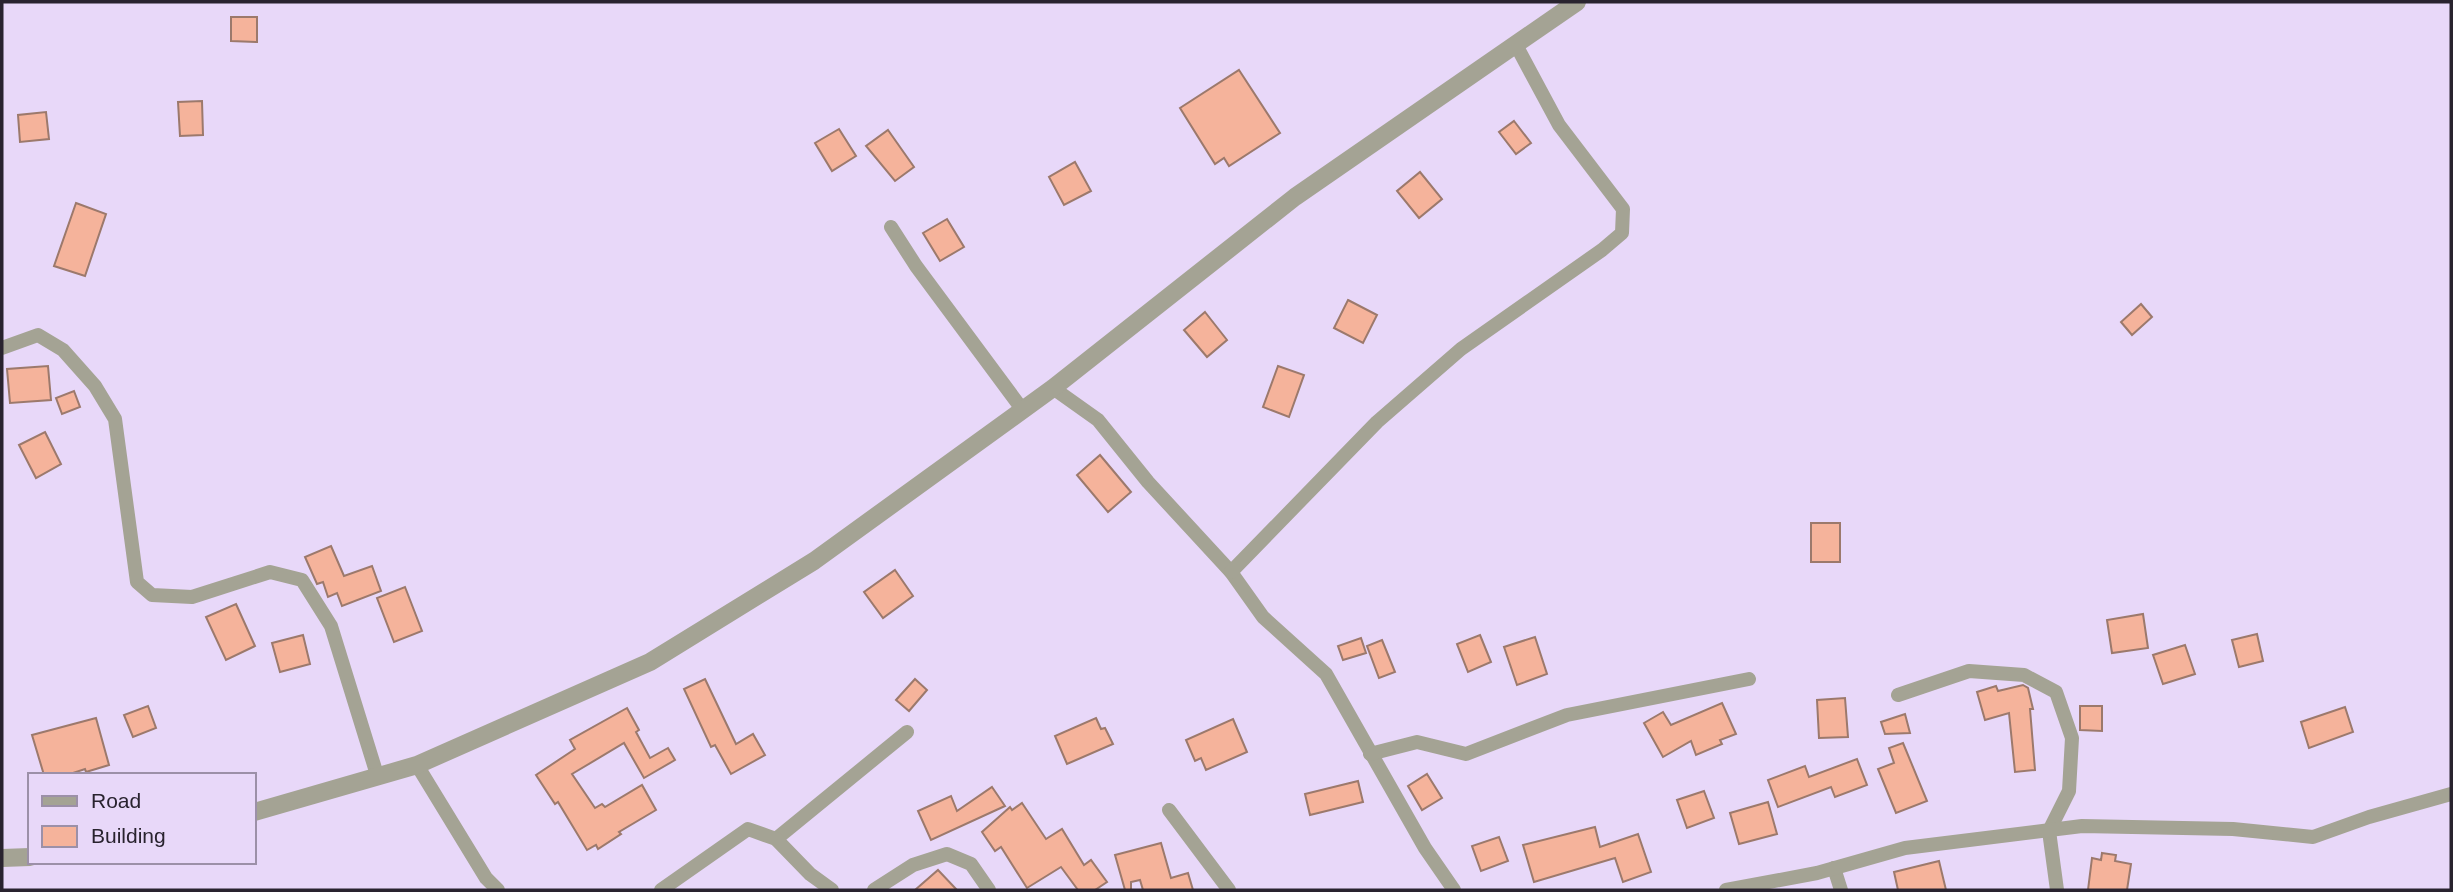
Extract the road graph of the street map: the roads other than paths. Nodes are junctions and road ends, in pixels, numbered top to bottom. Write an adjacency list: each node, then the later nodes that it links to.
1 (1577, 2): 2 (street)
2 (1516, 44): 5 (street); 7 (street)
3 (891, 227): 6 (street)
4 (2, 348): 13 (street)
5 (1053, 388): 6 (street); 7 (street)
6 (1022, 409): 12 (street)
7 (1231, 572): 11 (street)
8 (1749, 679): 11 (street)
9 (1898, 695): 17 (street)
10 (907, 732): 18 (street)
11 (1370, 754): 28 (street)
12 (417, 765): 13 (street); 22 (street)
13 (378, 778): 16 (street)
14 (2451, 794): 17 (street)
15 (1169, 810): 27 (street)
16 (256, 811)
17 (2049, 831): 21 (street); 31 (street)
18 (776, 839): 23 (street); 24 (street)
19 (28, 857): 20 (street)
20 (2, 858)
21 (1834, 868): 29 (street); 30 (street)
22 (498, 890)
23 (661, 890)
24 (832, 890)
25 (874, 890): 26 (street)
26 (989, 890)
27 (1230, 890)
28 (1454, 890)
29 (1726, 890)
30 (1841, 890)
31 (2057, 890)

